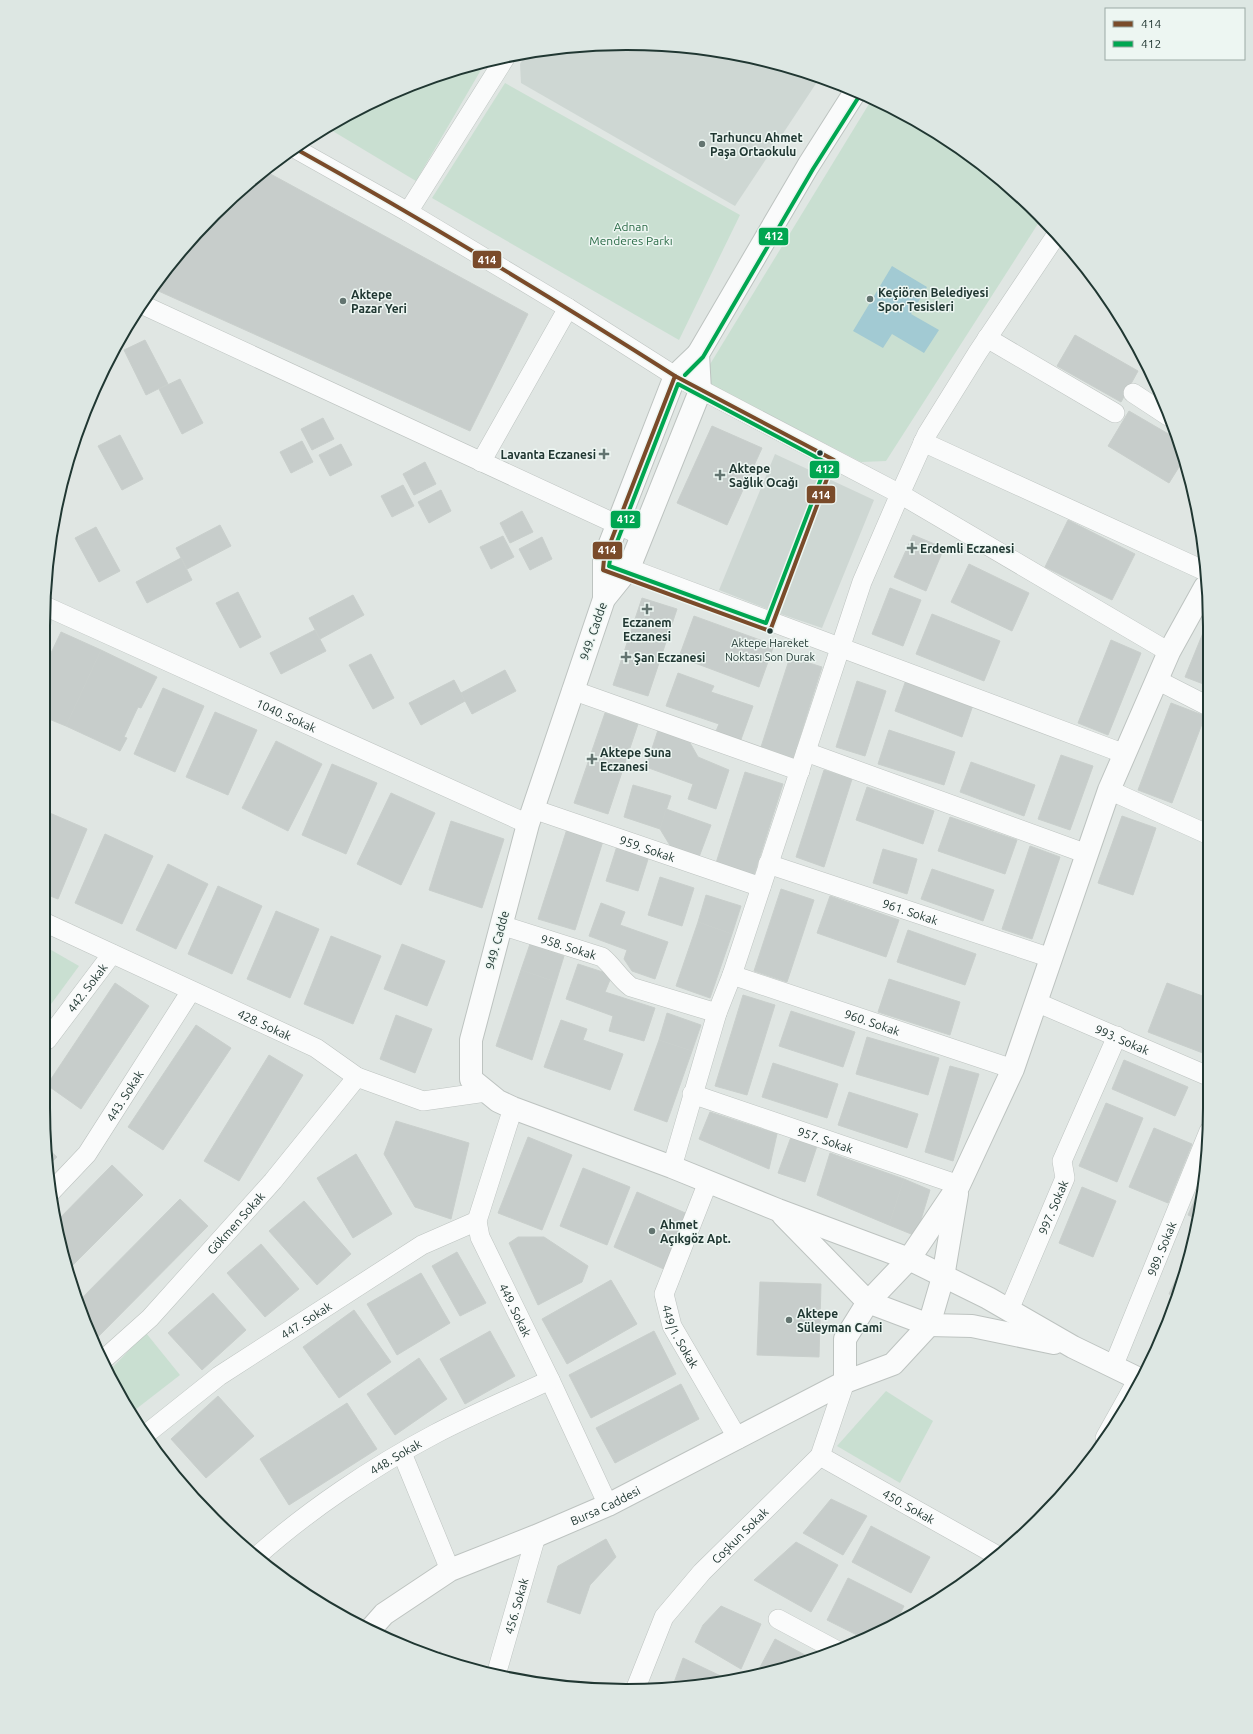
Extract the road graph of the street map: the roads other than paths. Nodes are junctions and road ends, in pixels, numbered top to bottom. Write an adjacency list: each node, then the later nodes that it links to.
1 (501, 64): 4 (street)
2 (852, 96): 9 (street)
3 (300, 151): 4 (street)
4 (408, 212): 7 (street)
5 (1053, 239): 8 (street)
6 (147, 306): 16 (street)
7 (568, 308): 10 (street); 16 (street)
8 (987, 338): 14 (street); 15 (street)
9 (698, 354): 10 (street); 12 (street, 949. Cadde)
10 (672, 382): 12 (street); 18 (street)
11 (1133, 393): 13 (street)
12 (698, 396): 17 (street); 19 (street, 949. Cadde)
13 (1161, 411)
14 (1115, 413)
15 (924, 442): 17 (street); 21 (street)
16 (481, 462): 18 (street)
17 (898, 498): 24 (street); 25 (street)
18 (617, 525): 19 (street); 20 (street)
19 (642, 536): 20 (street, 949. Cadde)
20 (614, 568): 24 (street); 27 (street, 949. Cadde)
21 (1200, 569)
22 (1202, 592): 25 (street)
23 (50, 608): 33 (street, 1040. Sokak)
24 (839, 651): 29 (street); 30 (street)
25 (1169, 652): 26 (street)
26 (1157, 680): 28 (street); 30 (street)
27 (572, 690): 31 (street); 33 (street, 949. Cadde)
28 (1203, 703)
29 (806, 752): 31 (street); 35 (street)
30 (1125, 754): 32 (street)
31 (800, 771): 36 (street)
32 (1109, 790): 34 (street); 35 (street)
33 (530, 817): 37 (street, 959. Sokak); 39 (street, 949. Cadde)
34 (1203, 832)
35 (1087, 854): 41 (street)
36 (768, 864): 37 (street); 41 (street, 961. Sokak)
37 (761, 887): 42 (street)
38 (50, 925): 40 (street, 428. Sokak)
39 (501, 925): 45 (street, 958. Sokak); 51 (street, 949. Cadde)
40 (112, 954): 43 (street, 428. Sokak); 46 (street, 442. Sokak)
41 (1052, 958): 44 (street)
42 (732, 975): 45 (street); 48 (street, 960. Sokak)
43 (191, 991): 50 (street, 428. Sokak); 58 (street, 443. Sokak)
44 (1036, 1002): 47 (street, 993. Sokak); 48 (street)
45 (717, 1013): 52 (street)
46 (50, 1036)
47 (1117, 1036): 49 (street, 993. Sokak); 64 (street, 997. Sokak)
48 (1013, 1069): 57 (street)
49 (1203, 1074)
50 (357, 1076): 51 (street, 428. Sokak); 67 (street, Gökmen Sokak)
51 (486, 1092): 53 (street)
52 (692, 1094): 55 (street); 57 (street, 957. Sokak)
53 (513, 1108): 55 (street); 60 (street)
54 (1202, 1149): 68 (street, 989. Sokak)
55 (672, 1167): 56 (street)
56 (708, 1182): 59 (street); 73 (street, 449/1. Sokak)
57 (959, 1185): 61 (street); 62 (street)
58 (56, 1187)
59 (778, 1210): 61 (street); 63 (street)
60 (477, 1221): 70 (street, 449. Sokak); 72 (street, 447. Sokak)
61 (909, 1259): 62 (street); 63 (street)
62 (943, 1277): 64 (street); 65 (street)
63 (868, 1302): 65 (street); 71 (street)
64 (1009, 1310): 66 (street)
65 (929, 1325): 66 (street); 71 (street, Bursa Caddesi)
66 (1072, 1347): 68 (street)
67 (107, 1357)
68 (1113, 1367): 69 (street)
69 (1135, 1378)
70 (550, 1380): 74 (street, 448. Sokak); 76 (street, 449. Sokak)
71 (845, 1382): 73 (street, Bursa Caddesi); 75 (street, Coşkun Sokak)
72 (150, 1431)
73 (738, 1439): 76 (street, Bursa Caddesi)
74 (402, 1453): 78 (street, 448. Sokak); 80 (street)
75 (820, 1456): 79 (street, 450. Sokak); 85 (street, Coşkun Sokak)
76 (608, 1505): 77 (street, Bursa Caddesi)
77 (536, 1536): 80 (street, Bursa Caddesi); 84 (street, 456. Sokak)
78 (261, 1553)
79 (992, 1553)
80 (450, 1570): 82 (street, Bursa Caddesi)
81 (778, 1618): 83 (street)
82 (374, 1626)
83 (830, 1646)
84 (498, 1669)
85 (638, 1684)

